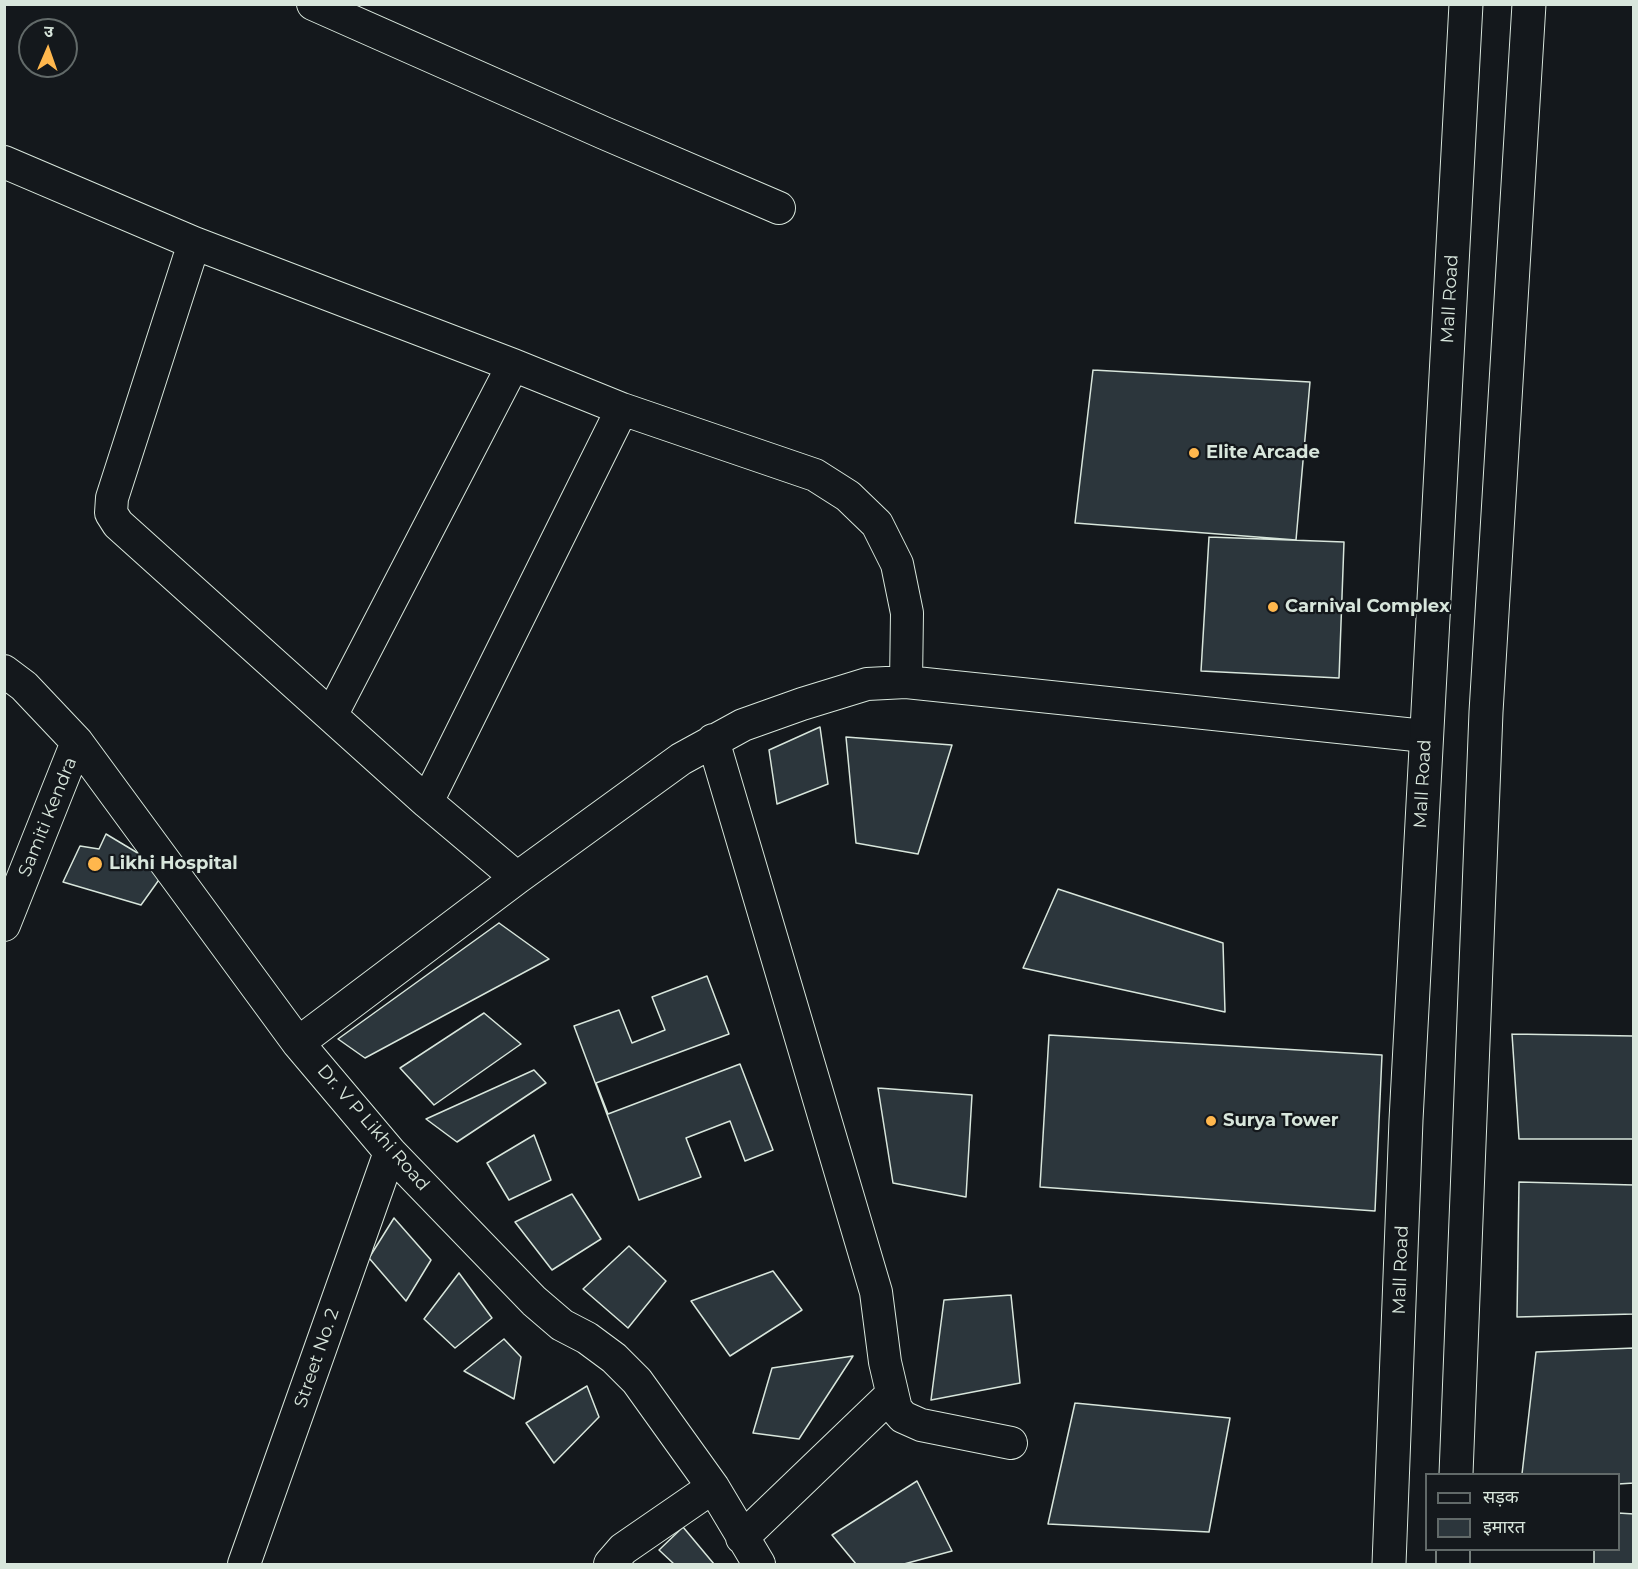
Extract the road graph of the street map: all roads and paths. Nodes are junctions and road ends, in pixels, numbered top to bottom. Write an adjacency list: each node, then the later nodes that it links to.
1 (313, 4): 5 (street)
2 (1466, 4): 12 (main road, Mall Road)
3 (1529, 4): 22 (main road)
4 (4, 162): 6 (street)
5 (779, 208)
6 (194, 243): 7 (street); 11 (street)
7 (513, 365): 8 (street); 11 (street)
8 (622, 409): 10 (street); 15 (street)
9 (4, 671): 14 (street, Dr. V P Likhi Road)
10 (906, 682): 12 (street); 13 (street)
11 (332, 714): 15 (street)
12 (1425, 736): 28 (main road, Mall Road)
13 (713, 740): 16 (street); 20 (street)
14 (77, 742): 17 (street, Samiti Kendra); 18 (street, Dr. V P Likhi Road)
15 (427, 802): 16 (street)
16 (517, 878): 18 (street)
17 (4, 925)
18 (298, 1042): 19 (street, Dr. V P Likhi Road)
19 (390, 1152): 23 (street, Dr. V P Likhi Road); 25 (street, Street No. 2)
20 (892, 1394): 21 (street); 24 (street)
21 (1011, 1443)
22 (1456, 1473)
23 (713, 1487): 24 (street, Dr. V P Likhi Road); 26 (street)
24 (742, 1539): 27 (street, Dr. V P Likhi Road)
25 (244, 1564)
26 (610, 1564)
27 (759, 1564)
28 (1389, 1564)

